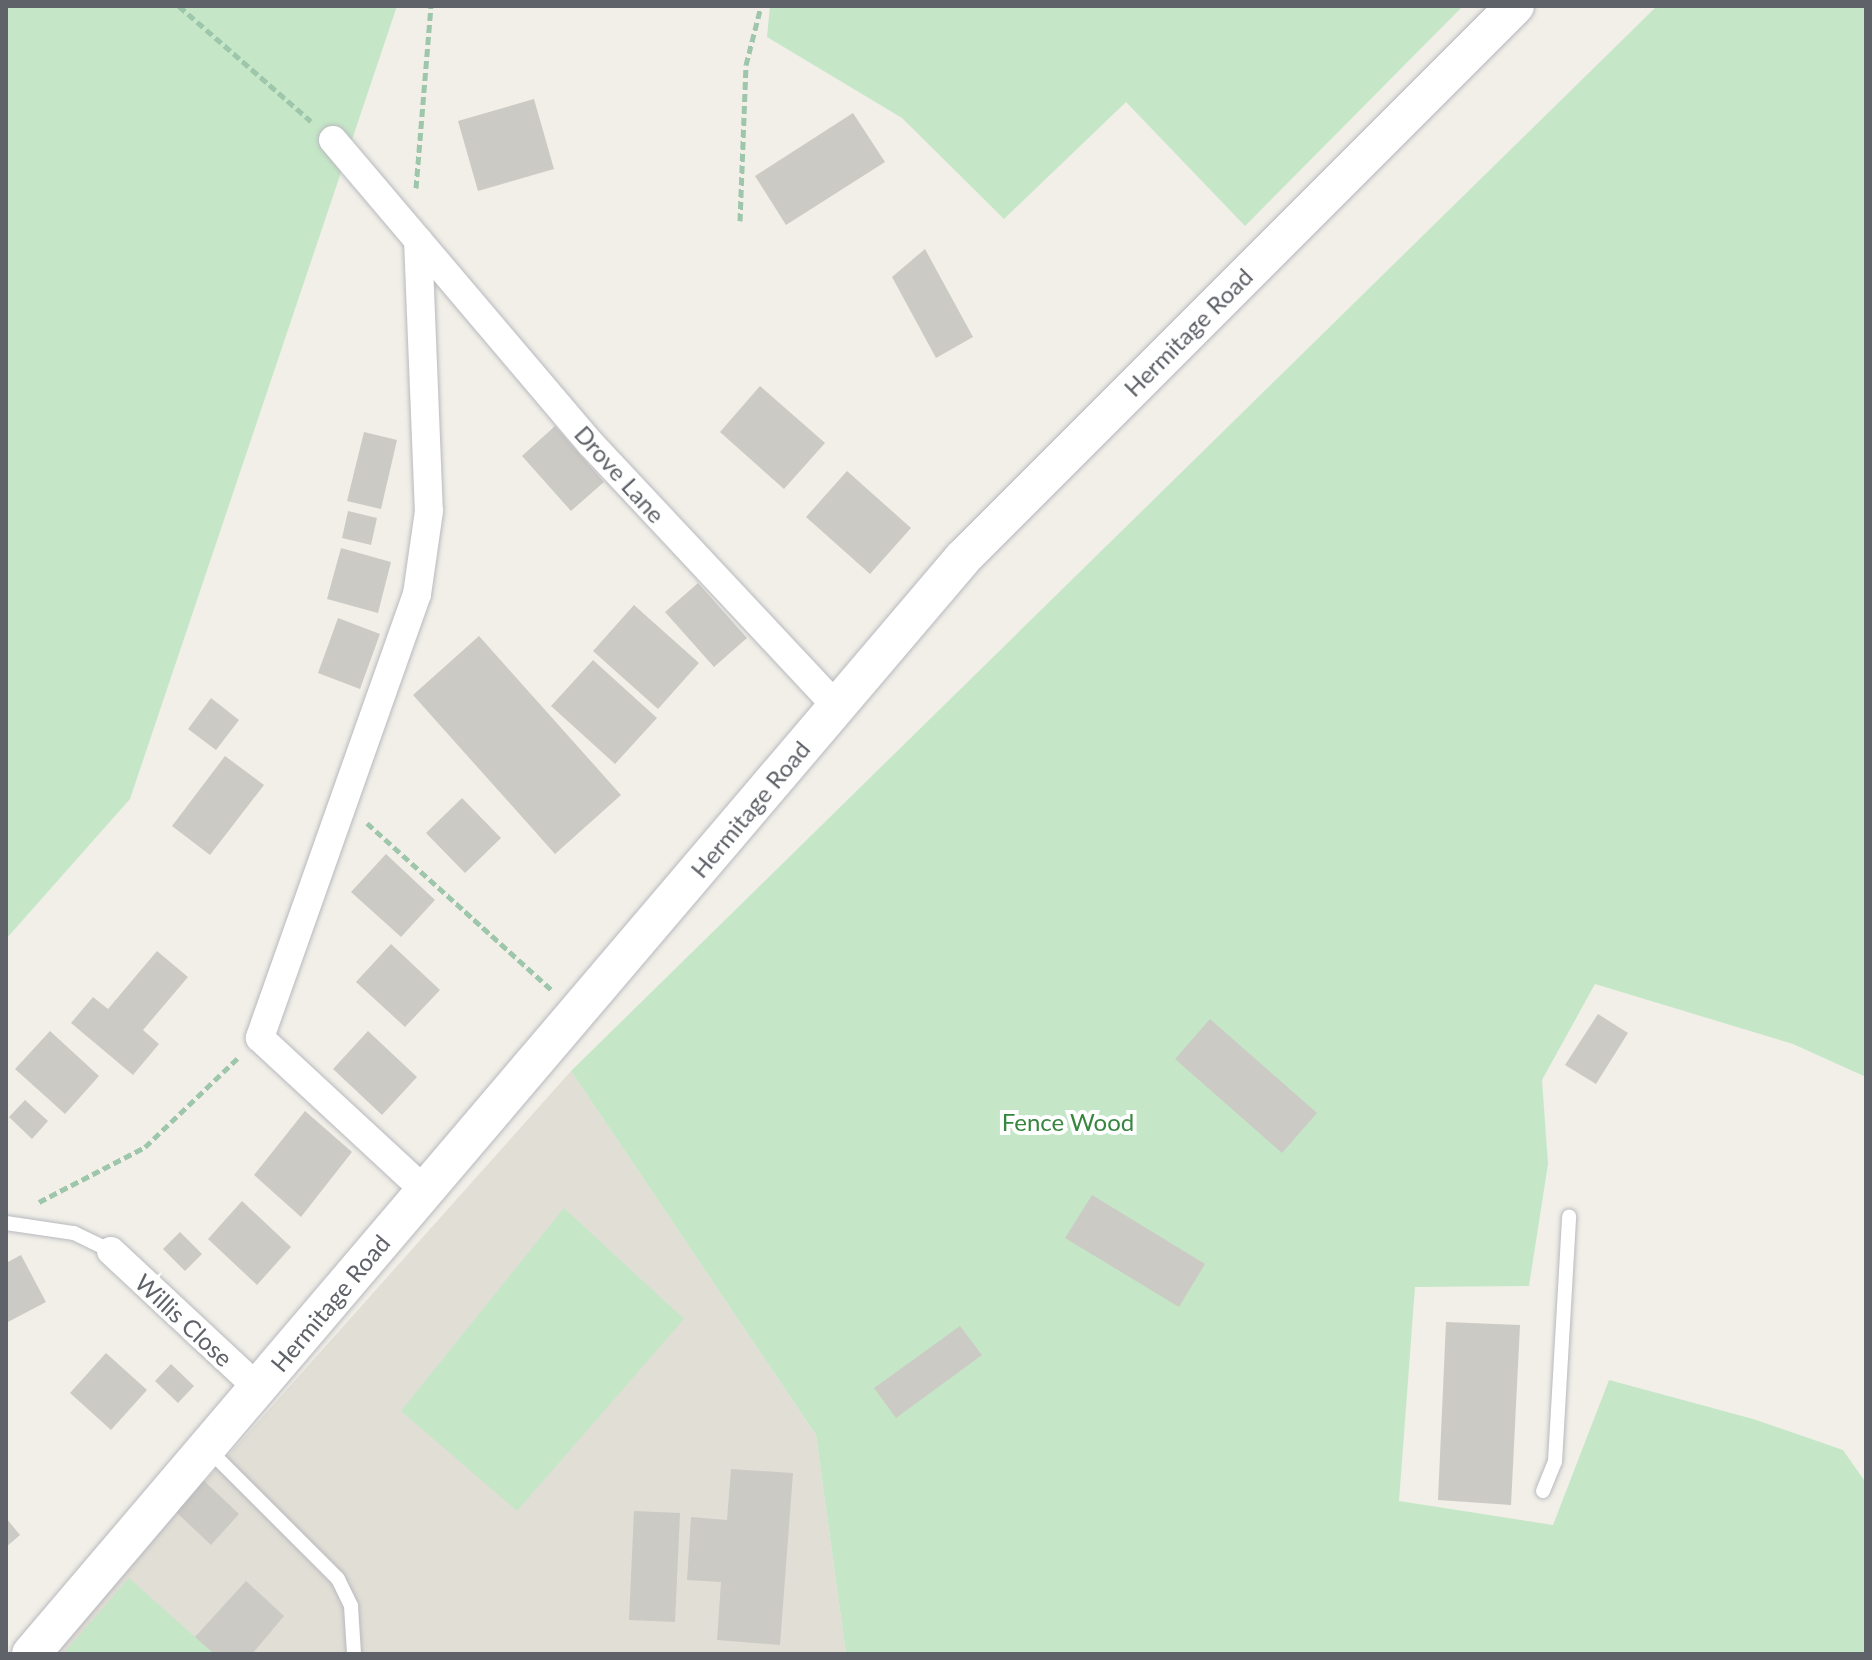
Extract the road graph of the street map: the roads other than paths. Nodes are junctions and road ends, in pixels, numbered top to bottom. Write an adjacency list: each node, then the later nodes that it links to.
1 (1515, 6): 4 (street, Hermitage Road)
2 (333, 140): 3 (street, Drove Lane)
3 (415, 237): 4 (street, Drove Lane); 5 (street)
4 (837, 707): 5 (street, Hermitage Road)
5 (425, 1191): 9 (street, Hermitage Road)
6 (1569, 1216): 11 (lane)
7 (6, 1223): 8 (lane)
8 (111, 1251): 9 (street, Willis Close)
9 (258, 1388): 10 (street, Hermitage Road)
10 (207, 1448): 12 (street, Hermitage Road); 13 (lane)
11 (1543, 1491)
12 (31, 1654)
13 (354, 1654)

